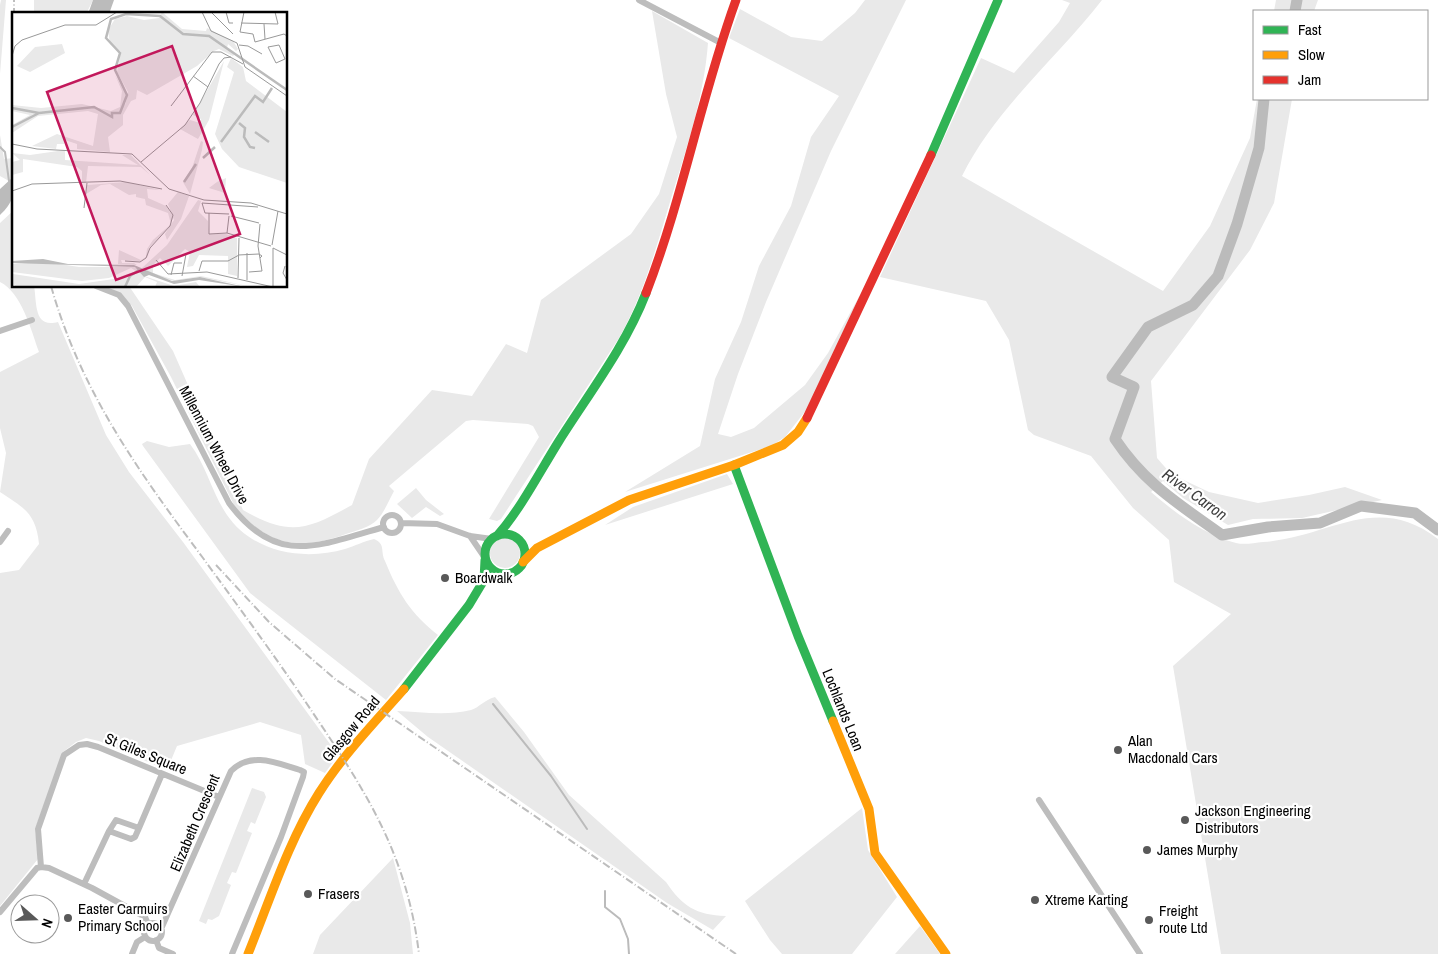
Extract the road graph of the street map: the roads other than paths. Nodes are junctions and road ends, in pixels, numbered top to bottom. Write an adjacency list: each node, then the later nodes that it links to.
1 (639, 0): 4 (street)
2 (736, 0): 4 (main road)
3 (998, 0): 8 (main road)
4 (721, 43): 9 (main road)
5 (101, 288): 11 (street, Millennium Wheel Drive)
6 (32, 320): 7 (street)
7 (0, 330)
8 (734, 465): 15 (main road); 38 (main road, Lochlands Loan)
9 (522, 504): 13 (main road); 14 (main road)
10 (401, 523): 11 (street); 11 (street); 12 (street)
11 (384, 527)
12 (470, 536): 13 (street); 16 (street)
13 (495, 537): 14 (main road); 16 (main road)
14 (519, 540): 15 (main road); 17 (main road)
15 (554, 541): 17 (main road)
16 (485, 559): 18 (main road); 19 (main road)
17 (523, 562): 18 (main road)
18 (501, 574): 19 (main road)
19 (479, 589): 28 (main road, Glasgow Road)
20 (162, 774): 21 (street, St Giles Square); 23 (street); 25 (street, St Giles Square)
21 (220, 797): 27 (street, Elizabeth Crescent); 31 (street, Elizabeth Crescent)
22 (1039, 800): 39 (street)
23 (139, 828): 24 (street); 24 (street)
24 (109, 831): 26 (street)
25 (41, 867): 26 (street); 29 (street)
26 (84, 884): 30 (street)
27 (256, 898): 28 (street); 36 (street)
28 (269, 903): 37 (main road, Glasgow Road)
29 (0, 912)
30 (148, 924): 31 (street); 32 (street)
31 (161, 929): 33 (street)
32 (145, 937): 33 (street); 34 (street)
33 (156, 940): 35 (street)
34 (132, 954)
35 (173, 954)
36 (232, 954)
37 (248, 954)
38 (946, 954)
39 (1140, 954)

